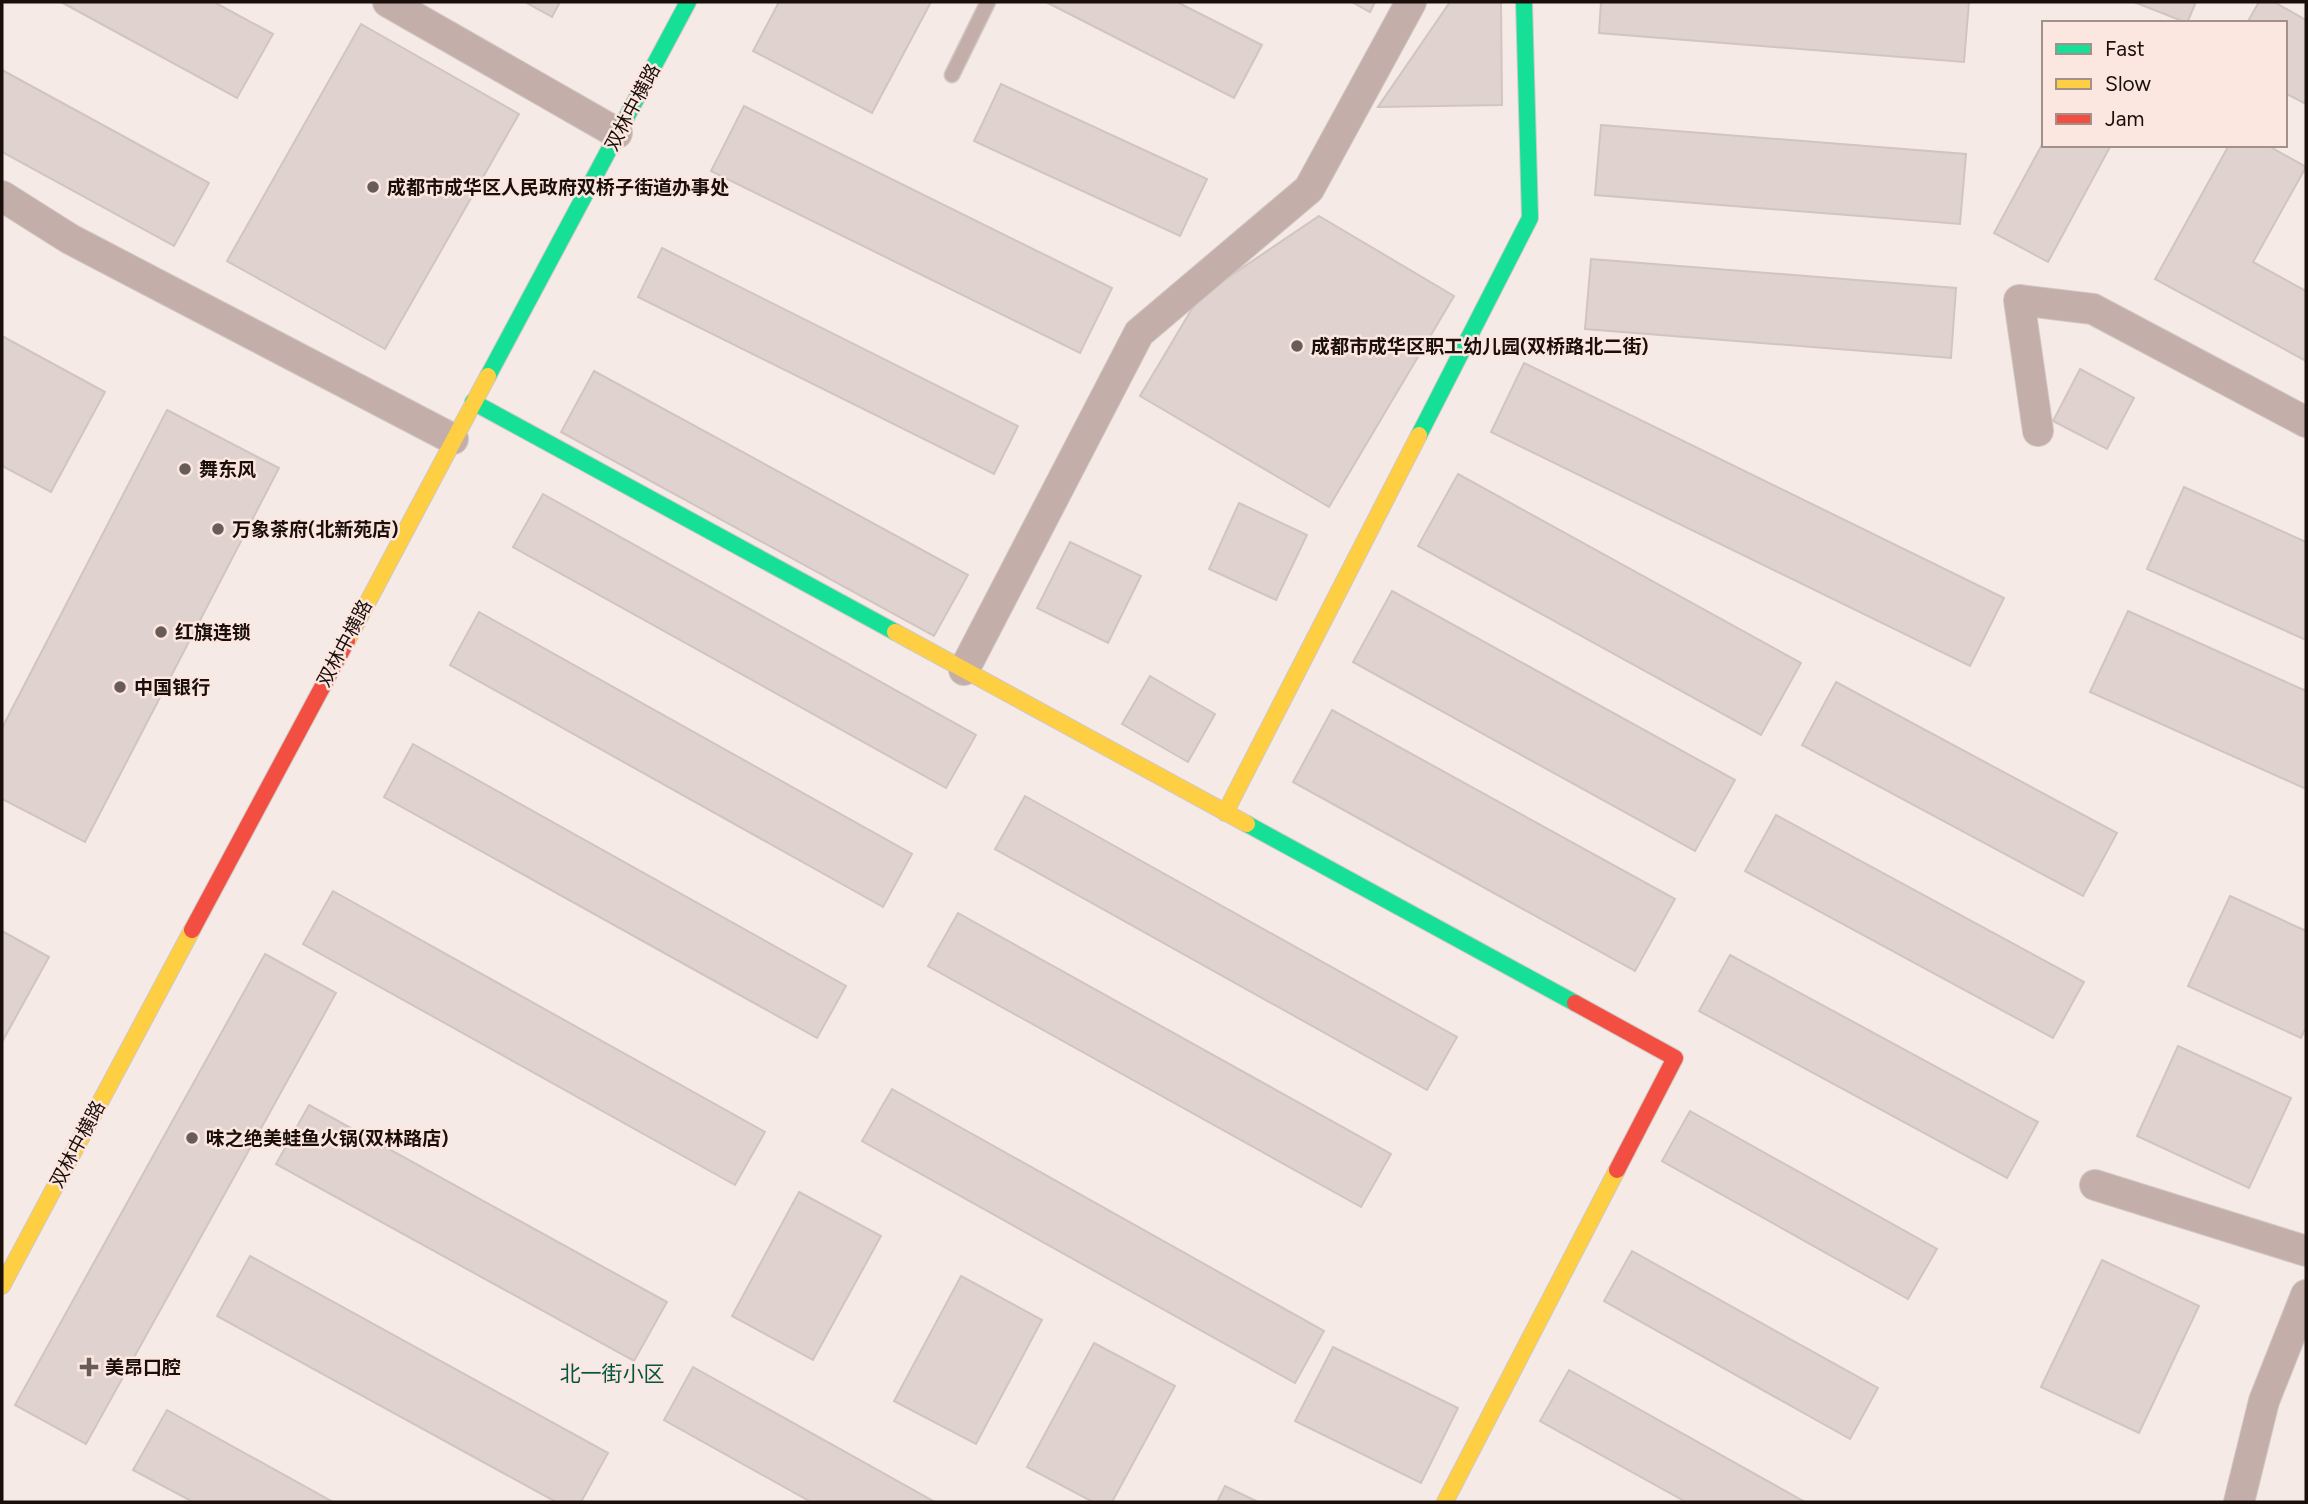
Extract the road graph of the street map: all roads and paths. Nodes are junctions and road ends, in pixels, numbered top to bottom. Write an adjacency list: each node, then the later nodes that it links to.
1 (388, 2): 7 (street)
2 (688, 2): 7 (street, 双林中横路)
3 (988, 2): 6 (lane)
4 (1411, 2): 13 (street)
5 (1524, 2): 14 (street)
6 (952, 75)
7 (617, 133): 9 (street, 双林中横路)
8 (2, 196): 12 (street)
9 (473, 402): 12 (street, 双林中横路); 13 (street)
10 (2306, 422): 11 (street)
11 (2038, 431)
12 (453, 439): 17 (street, 双林中横路)
13 (964, 670): 14 (street)
14 (1225, 813): 19 (street)
15 (2095, 1185): 16 (street)
16 (2306, 1251)
17 (2, 1286)
18 (2306, 1295): 20 (street)
19 (1445, 1502)
20 (2239, 1502)

